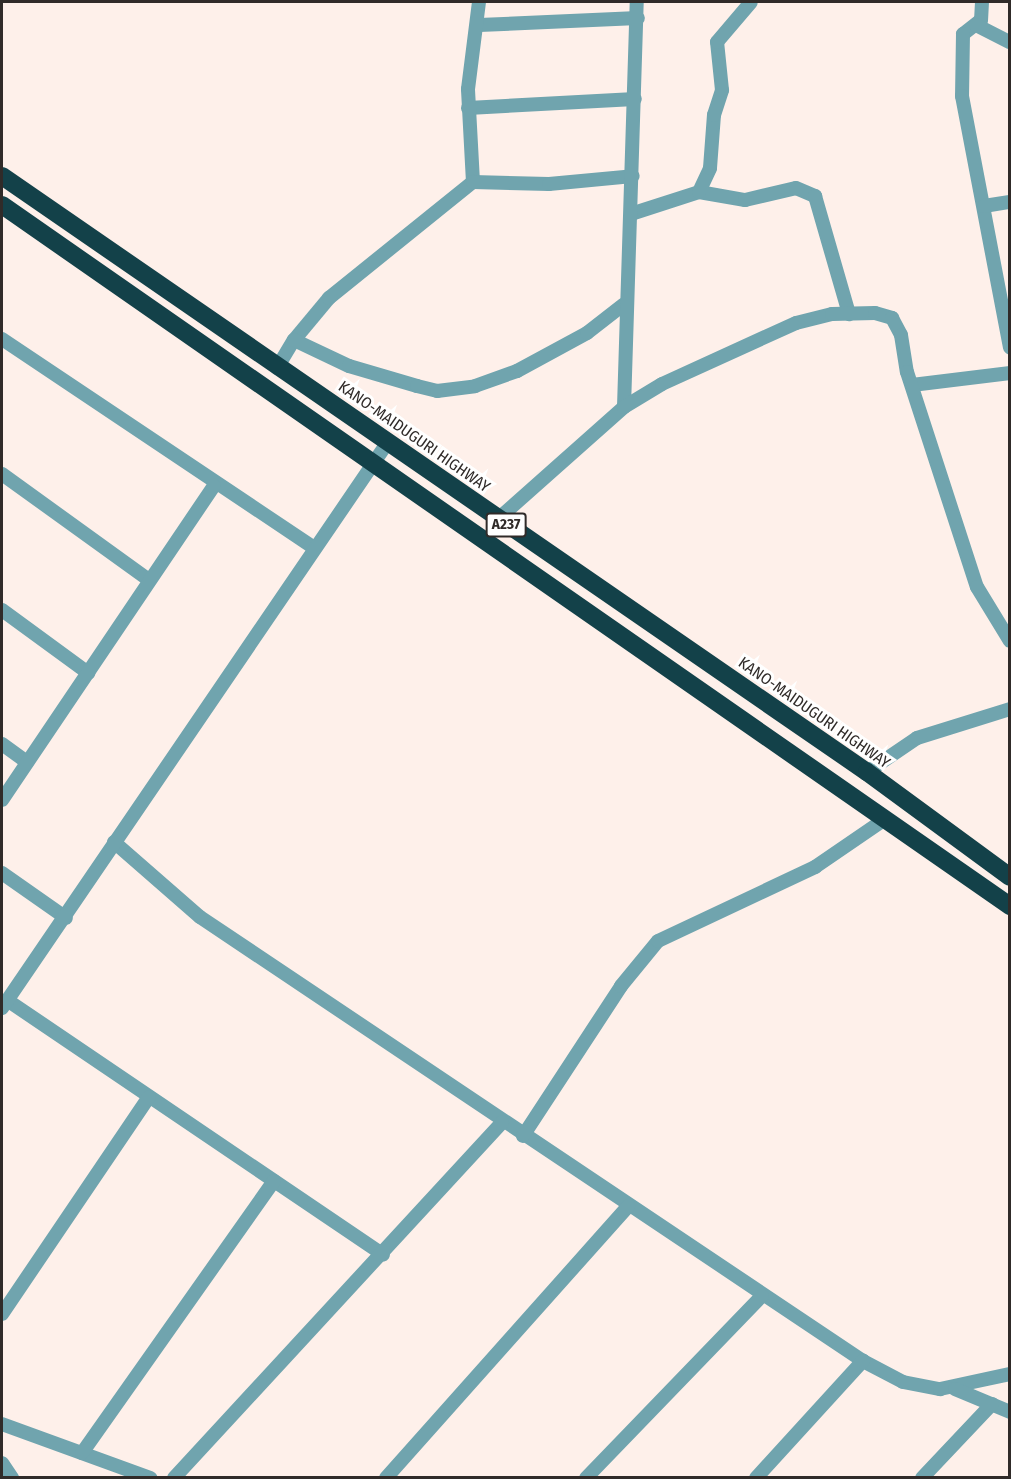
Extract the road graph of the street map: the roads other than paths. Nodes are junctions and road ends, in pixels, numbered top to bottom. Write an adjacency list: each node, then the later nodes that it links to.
1 (479, 2): 6 (street)
2 (637, 2): 5 (street)
3 (751, 2): 14 (street)
4 (982, 2): 7 (street)
5 (638, 18): 6 (street); 9 (street)
6 (479, 25): 10 (street)
7 (976, 26): 8 (street); 17 (street)
8 (1010, 42)
9 (635, 99): 10 (street); 12 (street)
10 (468, 108): 13 (street)
11 (2, 176): 24 (highway, KANO-MAIDUGURI HIGHWAY / A237)
12 (633, 176): 13 (street); 18 (street)
13 (473, 182): 22 (street)
14 (699, 192): 18 (street); 20 (street)
15 (1010, 202): 17 (street)
16 (2, 205): 29 (highway, A237)
17 (984, 206): 23 (street)
18 (634, 213): 19 (street)
19 (623, 305): 22 (street); 27 (street)
20 (849, 314): 26 (street); 27 (street)
21 (2, 339): 31 (street)
22 (294, 340): 24 (street)
23 (1010, 347)
24 (277, 368): 28 (highway, KANO-MAIDUGURI HIGHWAY / A237)
25 (1010, 373): 26 (street)
26 (912, 385): 36 (street)
27 (624, 407): 32 (street)
28 (388, 442): 29 (street); 32 (highway, KANO-MAIDUGURI HIGHWAY / A237)
29 (372, 463): 33 (street); 43 (highway, A237)
30 (2, 474): 34 (street)
31 (214, 486): 33 (street); 34 (street)
32 (498, 519): 41 (highway, KANO-MAIDUGURI HIGHWAY / A237)
33 (314, 548): 44 (street)
34 (149, 580): 37 (street)
35 (2, 610): 37 (street)
36 (1010, 641)
37 (88, 674): 40 (street)
38 (1010, 709): 41 (street)
39 (2, 744): 40 (street)
40 (27, 762): 42 (street)
41 (867, 772): 46 (highway, KANO-MAIDUGURI HIGHWAY / A237)
42 (2, 800)
43 (885, 819): 47 (highway, A237); 52 (street)
44 (114, 842): 48 (street); 51 (street)
45 (2, 873): 48 (street)
46 (1010, 877)
47 (1010, 906)
48 (66, 918): 49 (street)
49 (4, 1004): 50 (street)
50 (149, 1097): 53 (street); 57 (street)
51 (502, 1122): 52 (street); 55 (street)
52 (523, 1136): 54 (street)
53 (274, 1181): 55 (street); 64 (street)
54 (628, 1206): 56 (street); 69 (street)
55 (383, 1255): 68 (street)
56 (762, 1296): 58 (street); 70 (street)
57 (2, 1314)
58 (863, 1361): 60 (street); 71 (street)
59 (1010, 1374): 60 (street)
60 (954, 1388): 61 (street)
61 (992, 1404): 62 (street); 72 (street)
62 (1010, 1412)
63 (2, 1424): 64 (street)
64 (81, 1453): 67 (street)
65 (2, 1464): 66 (street)
66 (12, 1478)
67 (150, 1478)
68 (174, 1478)
69 (386, 1478)
70 (586, 1478)
71 (756, 1478)
72 (922, 1478)

